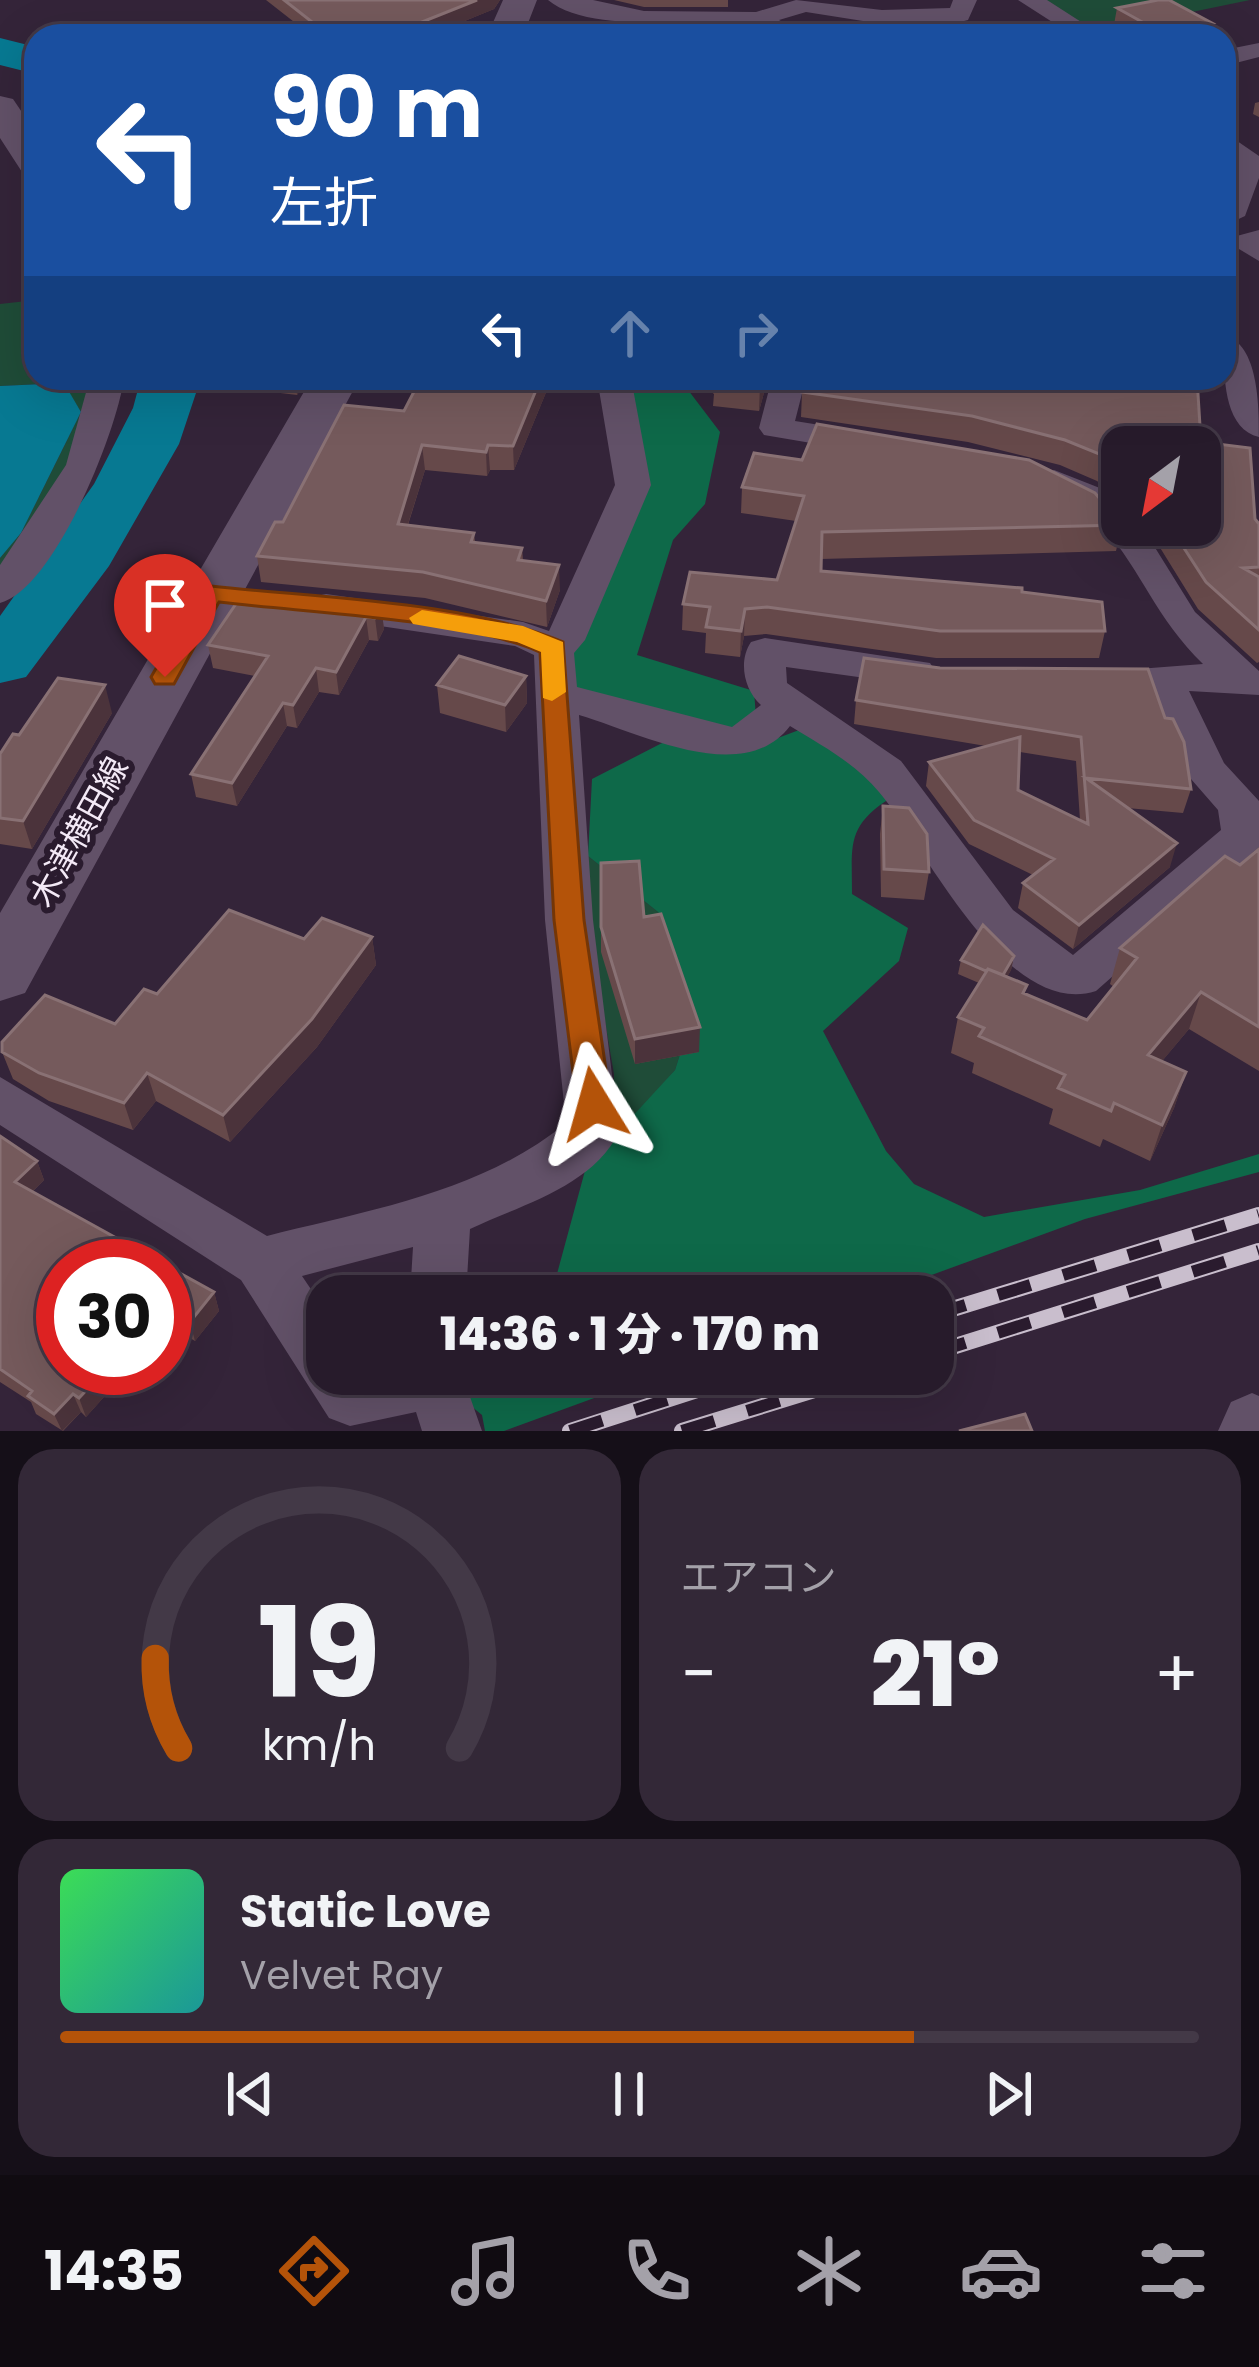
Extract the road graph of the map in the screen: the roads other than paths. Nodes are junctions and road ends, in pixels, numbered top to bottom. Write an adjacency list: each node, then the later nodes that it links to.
1 (560, 0): 3 (street)
2 (1030, 0): 5 (street)
3 (775, 9): 4 (street)
4 (961, 17)
5 (1071, 24)
6 (6, 121): 8 (main road)
7 (1236, 141): 9 (street)
8 (24, 147)
9 (1236, 201)
10 (1259, 239): 11 (street)
11 (1259, 252)
12 (1236, 373): 17 (street)
13 (106, 390): 22 (street)
14 (331, 390): 23 (main road, 木津横田線)
15 (616, 390): 24 (street)
16 (786, 390): 18 (street)
17 (1259, 427)
18 (899, 448)
19 (1012, 469): 20 (street)
20 (1101, 504)
21 (1135, 546): 28 (street)
22 (0, 591)
23 (248, 598): 24 (street); 30 (main road, 木津横田線)
24 (553, 671): 29 (street); 32 (street)
25 (958, 675): 29 (street)
26 (1094, 678): 27 (street)
27 (1162, 680): 28 (street); 29 (street)
28 (1247, 683)
29 (783, 702)
30 (0, 974)
31 (0, 1098): 33 (street)
32 (443, 1215): 33 (street); 34 (street)
33 (261, 1262): 35 (street)
34 (439, 1275)
35 (306, 1331)
36 (348, 1395): 37 (street)
37 (439, 1395)

